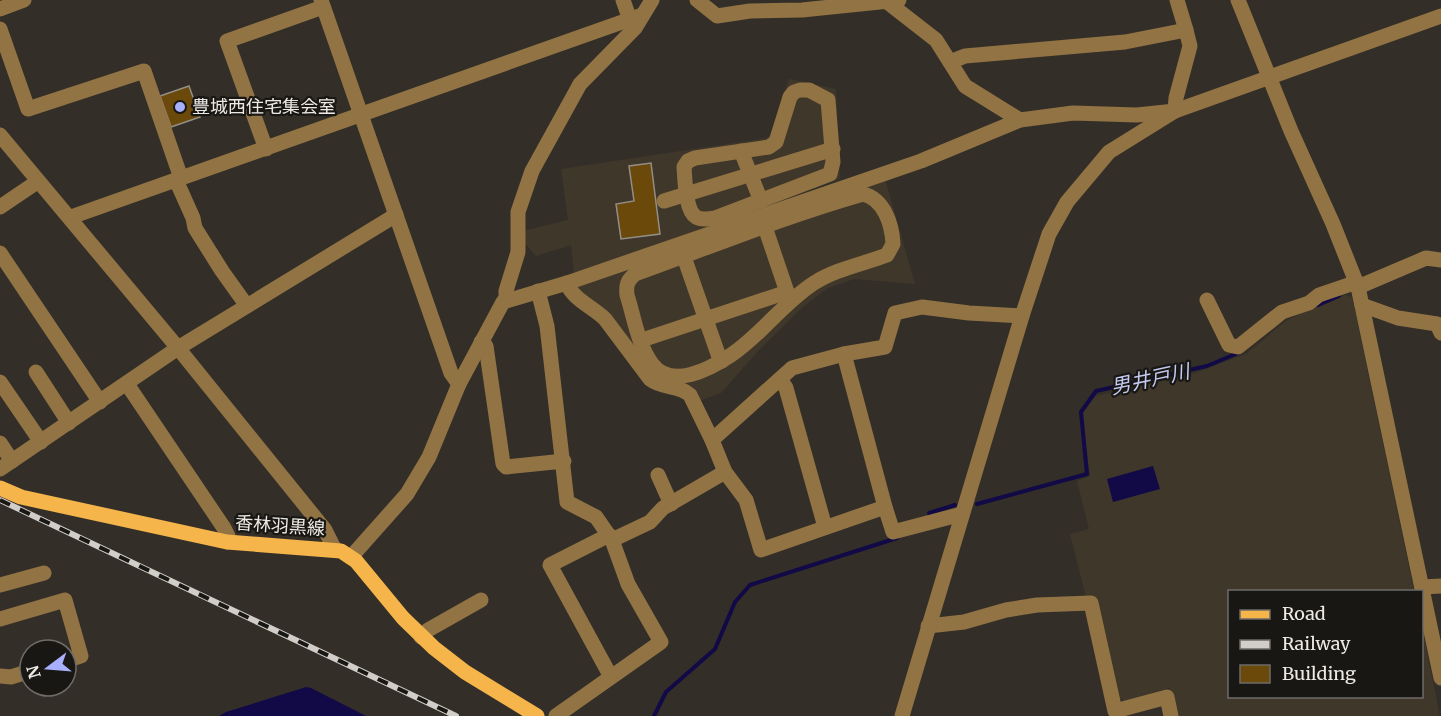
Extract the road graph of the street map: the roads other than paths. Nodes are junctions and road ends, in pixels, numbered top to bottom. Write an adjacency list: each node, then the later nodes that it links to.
1 (24, 0): 9 (street)
2 (623, 0): 11 (street)
3 (652, 0): 11 (street)
4 (697, 0): 7 (street)
5 (1177, 0): 13 (street)
6 (1238, 0): 15 (street)
7 (893, 1): 14 (street)
8 (322, 4): 17 (street); 20 (street)
9 (0, 9)
10 (1441, 16): 15 (street)
11 (636, 18): 17 (street); 41 (street)
12 (0, 29): 24 (street)
13 (1186, 30): 14 (street); 16 (street)
14 (950, 62): 18 (street)
15 (1269, 77): 16 (street); 37 (street)
16 (1176, 111): 18 (street); 44 (street)
17 (362, 114): 20 (street); 30 (street)
18 (1020, 120): 36 (street)
19 (0, 135): 25 (street)
20 (266, 149): 24 (street)
21 (833, 149): 22 (street); 23 (street); 28 (street)
22 (741, 151): 23 (street); 26 (street)
23 (751, 174): 26 (street); 28 (street)
24 (178, 179): 31 (street); 43 (street)
25 (38, 182): 29 (street); 31 (street)
26 (687, 195): 27 (street); 28 (street)
27 (664, 201)
28 (761, 201)
29 (0, 207)
30 (396, 215): 43 (street); 56 (street)
31 (71, 217): 49 (street)
32 (765, 227): 34 (street); 39 (street); 39 (street)
33 (0, 253): 57 (street)
34 (684, 257): 45 (street); 47 (street)
35 (1441, 260): 37 (street)
36 (567, 283): 38 (street); 59 (street)
37 (1358, 285): 40 (street); 42 (street)
38 (538, 291): 41 (street); 62 (street)
39 (790, 296): 45 (street); 51 (street)
40 (1207, 300)
41 (506, 301): 48 (street)
42 (1362, 305): 46 (street); 78 (street)
43 (247, 306): 49 (street)
44 (1022, 316): 50 (street); 69 (street)
45 (706, 320): 47 (street); 51 (street)
46 (1441, 334)
47 (642, 340): 51 (street)
48 (481, 342): 56 (street); 62 (street)
49 (178, 348): 55 (street); 73 (street)
50 (844, 354): 53 (street); 68 (street)
51 (722, 361)
52 (36, 372): 58 (street)
53 (780, 379): 59 (street); 70 (street)
54 (0, 382): 60 (street)
55 (127, 384): 57 (street); 72 (street)
56 (459, 384): 74 (street)
57 (100, 402): 58 (street)
58 (69, 423): 60 (street)
59 (712, 440): 64 (street)
60 (40, 442): 63 (street)
61 (0, 443): 63 (street)
62 (564, 461): 71 (street)
63 (6, 465)
64 (725, 472): 67 (street); 70 (street)
65 (658, 475): 67 (street)
66 (0, 488): 72 (main road, 香林羽黒線)
67 (671, 504): 71 (street)
68 (885, 507): 69 (street); 70 (street)
69 (962, 514): 83 (street)
70 (825, 527)
71 (611, 537): 88 (street); 88 (street)
72 (227, 543): 73 (main road, 香林羽黒線)
73 (335, 550): 74 (main road, 香林羽黒線)
74 (351, 557): 84 (main road, 香林羽黒線)
75 (44, 573): 76 (street)
76 (0, 585)
77 (1441, 586): 78 (street)
78 (1422, 587): 79 (street)
79 (1423, 590)
80 (1423, 592): 89 (street)
81 (481, 600): 84 (street)
82 (0, 619): 85 (street)
83 (928, 626): 90 (street); 93 (street)
84 (421, 637): 91 (main road, 香林羽黒線)
85 (76, 638)
86 (18, 675): 87 (street)
87 (0, 676)
88 (611, 677): 92 (street)
89 (1441, 678)
90 (1116, 713): 94 (street)
91 (537, 716)
92 (556, 716)
93 (902, 716)
94 (1171, 716)

